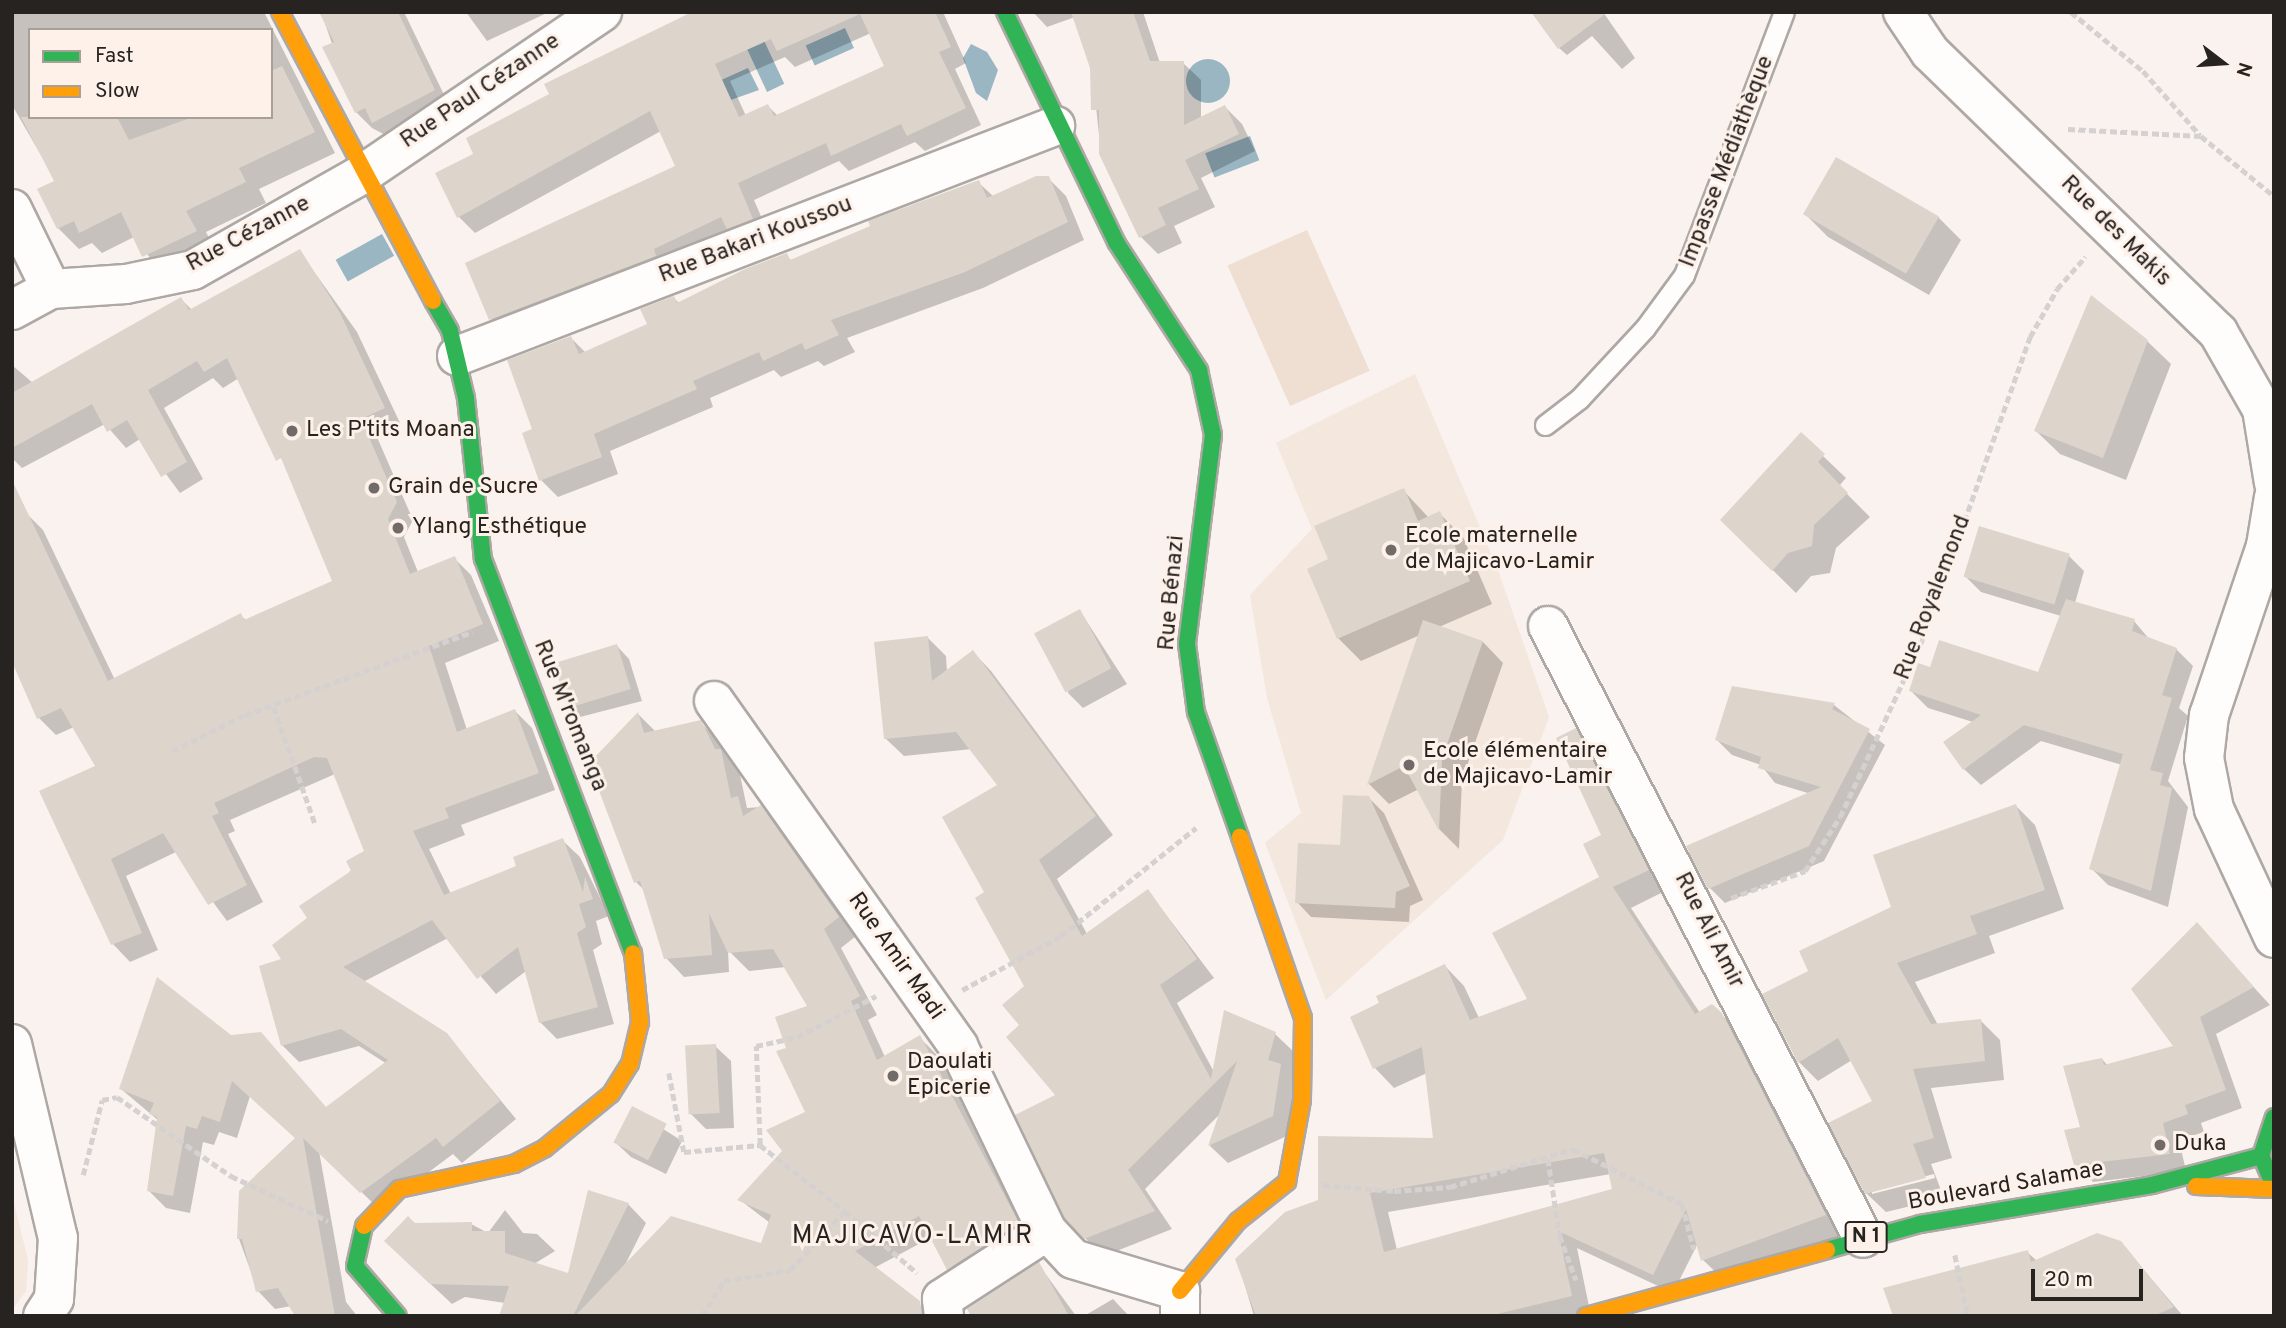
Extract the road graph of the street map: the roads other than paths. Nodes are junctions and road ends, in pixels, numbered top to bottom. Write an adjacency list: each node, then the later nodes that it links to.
1 (280, 12): 7 (street, Rue M'romanga)
2 (602, 12): 7 (street, Rue Paul Cézanne)
3 (1005, 12): 6 (street, Rue Bénazi)
4 (1784, 12): 12 (lane, Impasse Médiathèque)
5 (1903, 12): 13 (street, Rue des Makis)
6 (1055, 125): 11 (street, Rue Bakari Koussou); 26 (street, Rue Bénazi)
7 (361, 174): 9 (street, Rue Cézanne); 11 (street, Rue M'romanga)
8 (12, 209): 9 (street)
9 (51, 289): 10 (street, Rue Cézanne)
10 (12, 310)
11 (457, 356): 30 (street, Rue M'romanga)
12 (1545, 425)
13 (2274, 483)
14 (2274, 497): 17 (street)
15 (1548, 626): 25 (street, Rue Ali Amir)
16 (714, 702): 24 (street, Rue Amir Madi)
17 (2274, 938)
18 (12, 1044): 29 (street)
19 (2274, 1117): 20 (street)
20 (2261, 1156): 21 (street); 22 (street, Boulevard Salamae / N 1)
21 (2274, 1182)
22 (2152, 1185): 23 (street, Boulevard Salamae / N 1); 25 (street, Boulevard Salamae / N 1)
23 (2274, 1189)
24 (1047, 1231): 26 (street, Rue Amir Madi); 27 (street)
25 (1863, 1238): 28 (street, Boulevard Salamae / N 1)
26 (1180, 1303)
27 (943, 1308)
28 (1587, 1315)
29 (43, 1316)
30 (398, 1316)

